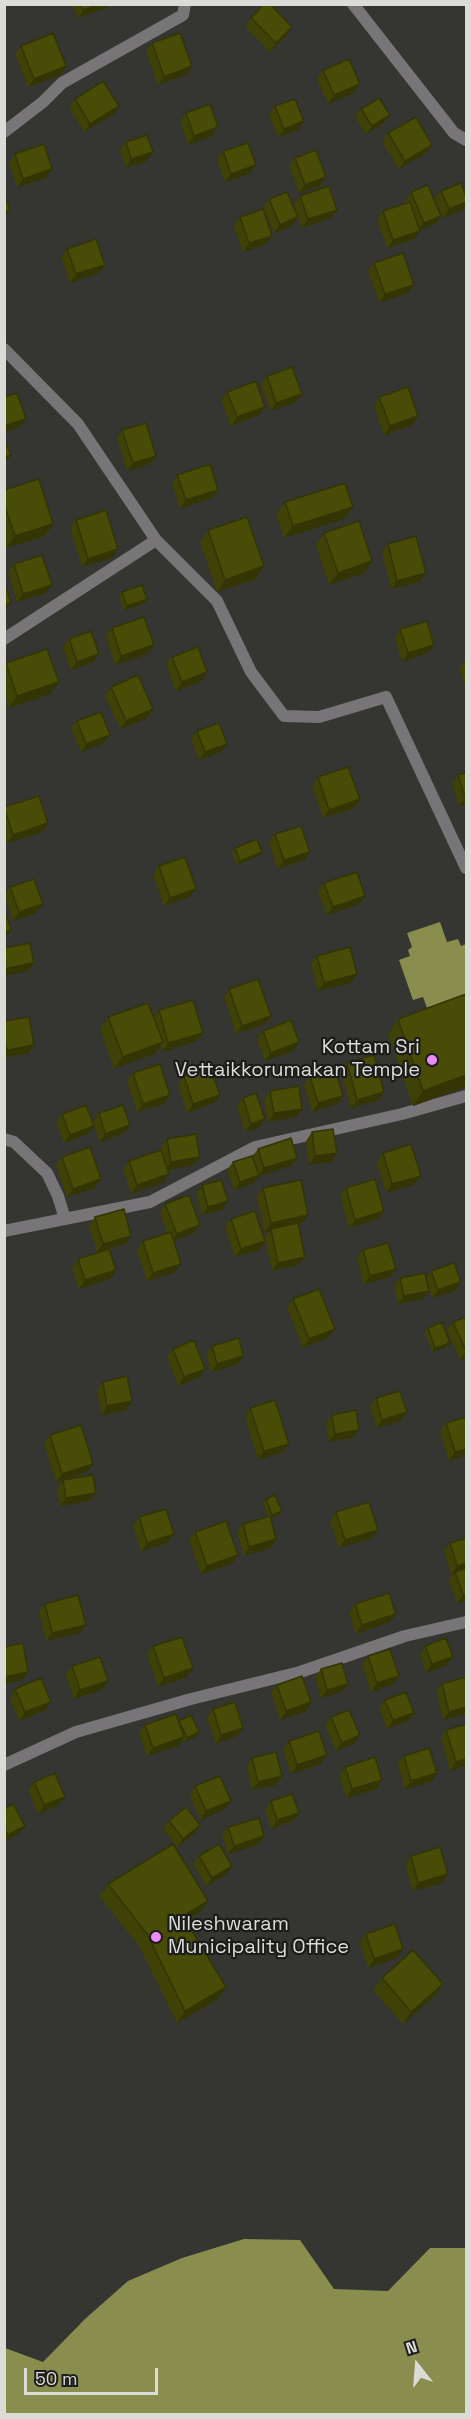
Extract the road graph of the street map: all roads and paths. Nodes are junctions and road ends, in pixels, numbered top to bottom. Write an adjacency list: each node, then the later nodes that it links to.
1 (185, 4): 3 (street)
2 (353, 4): 4 (street)
3 (4, 132)
4 (466, 140)
5 (4, 349): 6 (street)
6 (156, 540): 7 (street); 8 (street)
7 (4, 639)
8 (463, 852): 9 (street)
9 (466, 868)
10 (466, 1096): 12 (street)
11 (4, 1139): 12 (street)
12 (65, 1219): 13 (street)
13 (4, 1231)
14 (466, 1622): 15 (street)
15 (4, 1765)

